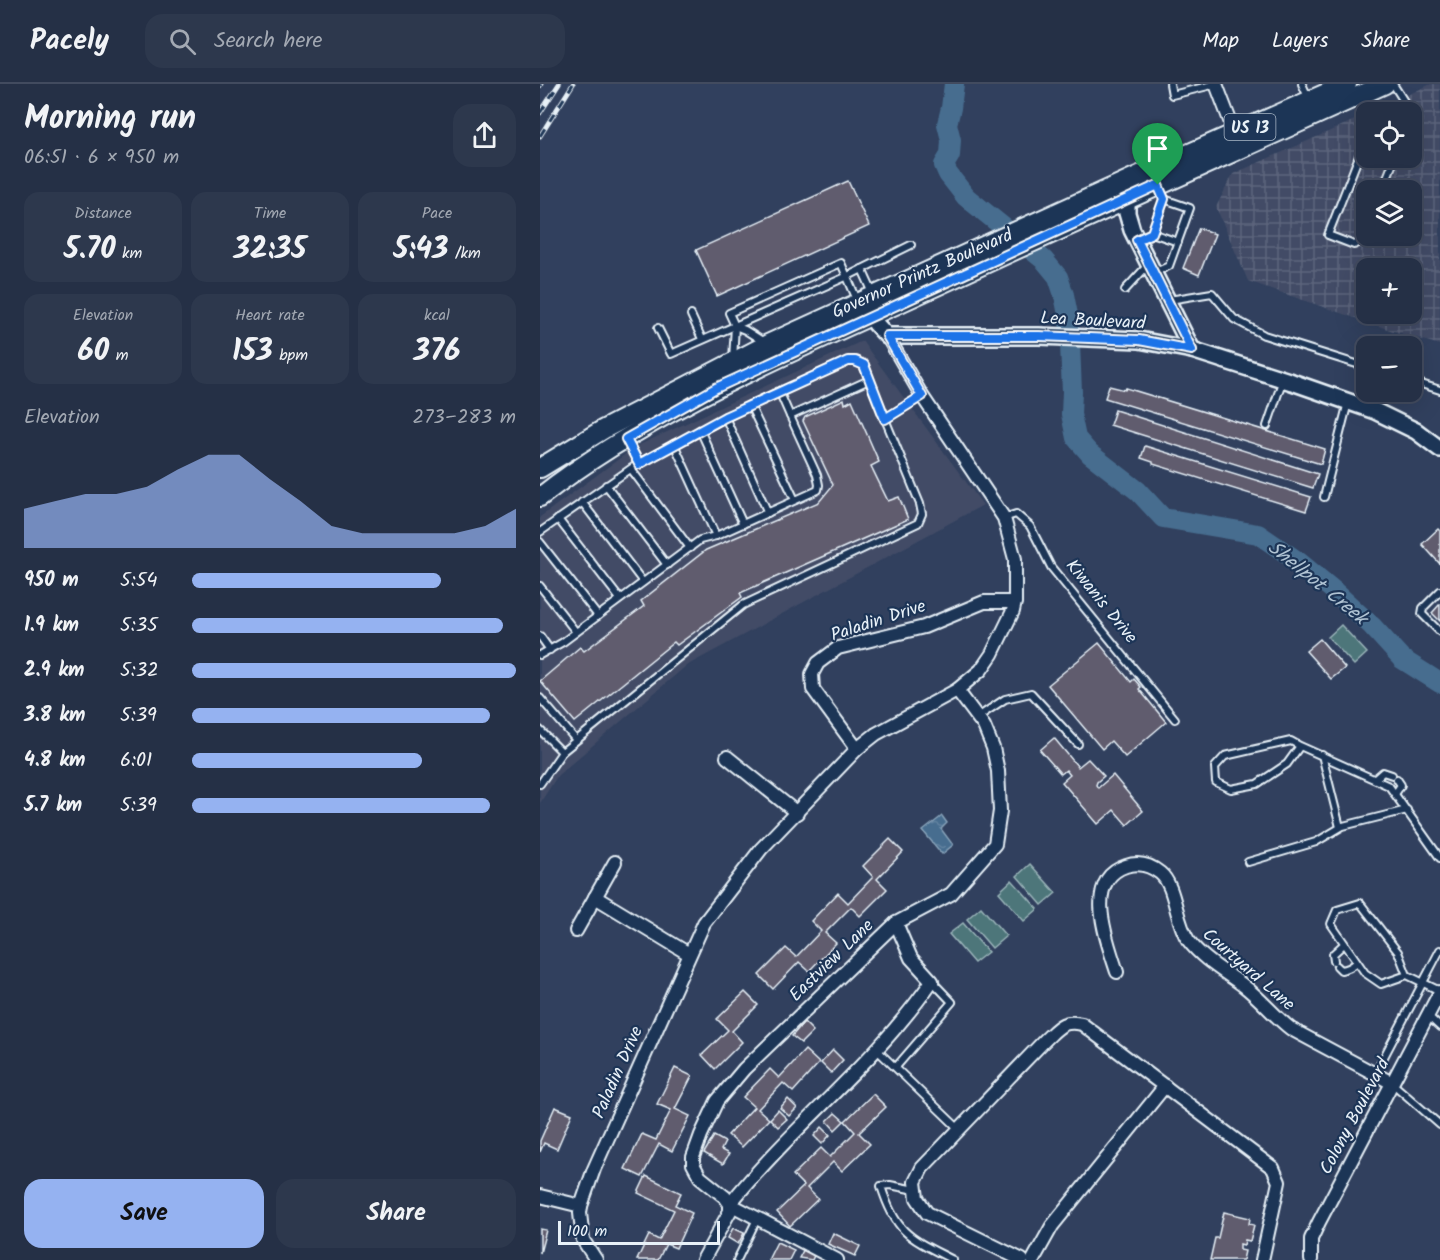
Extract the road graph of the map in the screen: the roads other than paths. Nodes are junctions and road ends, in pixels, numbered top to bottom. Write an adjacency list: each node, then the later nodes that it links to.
1 (1170, 84): 2 (lane)
2 (1216, 84): 8 (street)
3 (1347, 84): 6 (main road, Governor Printz Boulevard / US 13)
4 (1385, 84): 8 (main road, US 13)
5 (1393, 84): 7 (lane)
6 (1306, 92): 8 (main road, Governor Printz Boulevard / US 13)
7 (1404, 102)
8 (1238, 140): 10 (main road, Governor Printz Boulevard / US 13); 10 (main road, Governor Printz Boulevard / US 13)
9 (1356, 164): 16 (lane)
10 (1158, 184): 11 (main road, Governor Printz Boulevard / US 13); 12 (lane); 13 (main road, Governor Printz Boulevard / US 13); 15 (lane)
11 (1128, 199): 13 (main road, Governor Printz Boulevard / US 13); 14 (street, Lea Boulevard)
12 (1152, 233): 14 (lane); 15 (lane)
13 (1028, 235): 22 (main road, Governor Printz Boulevard / US 13); 25 (main road, Governor Printz Boulevard / US 13)
14 (1137, 240): 19 (street, Lea Boulevard)
15 (1178, 242): 19 (lane)
16 (1356, 244)
17 (911, 245): 18 (lane)
18 (862, 269): 20 (lane); 22 (lane)
19 (1150, 269): 21 (lane); 23 (street, Lea Boulevard)
20 (848, 276): 22 (lane); 26 (lane); 26 (lane)
21 (1125, 290)
22 (866, 298): 25 (lane); 25 (lane); 30 (main road, Governor Printz Boulevard / US 13)
23 (1166, 301): 31 (street, Lea Boulevard); 33 (lane)
24 (691, 315): 29 (lane)
25 (872, 316): 28 (street); 47 (main road, Governor Printz Boulevard / US 13)
26 (735, 326): 29 (lane); 30 (lane); 32 (lane)
27 (658, 328): 29 (lane)
28 (887, 336): 31 (street, Lea Boulevard); 39 (street, Paladin Drive)
29 (702, 339)
30 (768, 344): 32 (main road, Governor Printz Boulevard / US 13)
31 (1192, 350): 34 (street)
32 (732, 362): 47 (main road); 51 (main road, Governor Printz Boulevard / US 13)
33 (1356, 364)
34 (1283, 379): 40 (street); 45 (lane)
35 (869, 380): 38 (lane); 42 (lane); 44 (lane)
36 (1422, 384): 37 (lane)
37 (1440, 390)
38 (778, 392): 41 (lane); 42 (lane)
39 (922, 396): 44 (lane); 60 (street, Paladin Drive)
40 (1348, 401): 49 (street); 55 (lane)
41 (750, 405): 43 (lane); 56 (lane)
42 (790, 416): 56 (lane)
43 (725, 417): 46 (lane); 58 (lane)
44 (885, 419): 83 (lane)
45 (1267, 426)
46 (700, 430): 48 (lane); 61 (lane)
47 (626, 439): 50 (lane); 54 (main road, Governor Printz Boulevard / US 13)
48 (674, 444): 50 (lane); 63 (lane)
49 (1440, 449)
50 (639, 464): 52 (lane)
51 (540, 468)
52 (631, 469): 53 (lane); 65 (lane)
53 (606, 485): 57 (lane); 66 (lane)
54 (540, 497)
55 (1324, 497)
56 (795, 500): 58 (lane)
57 (582, 502): 59 (lane); 67 (lane)
58 (768, 513): 61 (lane)
59 (558, 519): 62 (lane); 70 (lane)
60 (1004, 519): 71 (street, Paladin Drive); 81 (lane, Kiwanis Drive)
61 (743, 524): 63 (lane)
62 (540, 532)
63 (716, 536): 65 (lane)
64 (540, 542): 72 (lane)
65 (690, 548): 66 (lane)
66 (668, 565): 67 (lane)
67 (643, 582): 70 (lane)
68 (540, 586): 73 (lane)
69 (1440, 591): 74 (lane)
70 (620, 599): 72 (lane)
71 (1015, 602): 78 (street, Paladin Drive); 86 (street, Paladin Drive)
72 (598, 616): 73 (lane)
73 (576, 632): 76 (lane)
74 (1440, 632)
75 (540, 636): 76 (lane)
76 (550, 650): 77 (lane)
77 (540, 655)
78 (957, 690): 80 (street, Eastview Lane); 86 (street, Paladin Drive)
79 (540, 698): 83 (lane)
80 (978, 718): 84 (lane); 100 (street, Eastview Lane)
81 (1175, 719)
82 (540, 730): 87 (lane)
83 (576, 740): 87 (lane)
84 (1078, 744)
85 (1300, 746): 85 (lane); 88 (lane)
86 (857, 749): 94 (street, Paladin Drive)
87 (562, 752): 91 (lane)
88 (1322, 755): 90 (lane); 95 (lane)
89 (727, 757): 94 (street)
90 (1375, 779): 92 (lane); 92 (lane)
91 (540, 784)
92 (1395, 794): 93 (lane)
93 (1407, 810): 95 (lane); 96 (lane)
94 (797, 813): 104 (street, Paladin Drive)
95 (1340, 827): 98 (lane)
96 (1440, 858)
97 (615, 862): 99 (street)
98 (1248, 862)
99 (595, 897): 101 (street); 104 (street)
100 (896, 923): 108 (street); 122 (street, Eastview Lane)
101 (576, 931)
102 (1344, 944): 105 (lane); 105 (lane); 107 (lane)
103 (1440, 950): 109 (lane)
104 (689, 954): 123 (street, Paladin Drive)
105 (1357, 962): 107 (lane)
106 (1117, 972): 115 (street, Courtyard Lane)
107 (1407, 975): 109 (lane)
108 (932, 981): 113 (street); 114 (lane)
109 (1423, 983): 110 (lane); 115 (lane)
110 (1440, 991): 111 (street, Colony Boulevard)
111 (1427, 1016): 112 (lane); 116 (street, Colony Boulevard)
112 (1440, 1027)
113 (876, 1049): 114 (lane); 122 (street)
114 (896, 1067): 119 (lane)
115 (1375, 1074): 116 (street, Courtyard Lane)
116 (1392, 1083): 118 (lane); 133 (street, Colony Boulevard)
117 (1165, 1086): 119 (street); 131 (street); 132 (street)
118 (1440, 1125)
119 (959, 1130): 120 (street)
120 (916, 1190): 129 (lane); 130 (street)
121 (540, 1196): 123 (street)
122 (730, 1204): 124 (street); 126 (street)
123 (581, 1206): 125 (street, Paladin Drive)
124 (757, 1219): 127 (lane); 128 (street)
125 (596, 1260)
126 (703, 1260)
127 (737, 1260)
128 (837, 1260)
129 (953, 1260)
130 (1022, 1260)
131 (1033, 1260)
132 (1262, 1260)
133 (1311, 1260)

